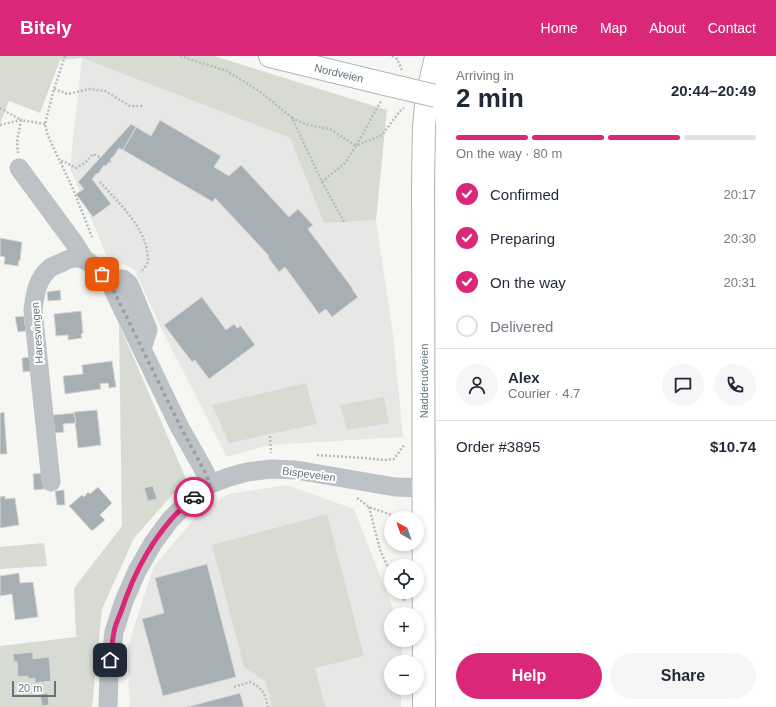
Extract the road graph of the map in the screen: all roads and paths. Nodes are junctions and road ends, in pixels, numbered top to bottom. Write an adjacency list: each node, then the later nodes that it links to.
1 (65, 56): 5 (path)
2 (180, 56): 11 (path)
3 (270, 56): 6 (main road, Nordveien)
4 (435, 68): 25 (main road, Nadderudveien)
5 (54, 89): 8 (path); 13 (path)
6 (384, 90): 7 (main road, Nordveien, bridge); 15 (path)
7 (436, 96)
8 (143, 106)
9 (0, 108): 12 (path)
10 (400, 111): 15 (path)
11 (292, 118): 15 (path); 20 (path)
12 (21, 120): 13 (path); 14 (path); 18 (path)
13 (45, 124): 17 (path)
14 (0, 125)
15 (356, 146): 20 (path)
16 (101, 158): 17 (path)
17 (60, 161): 22 (path)
18 (19, 168): 23 (street)
19 (100, 182): 24 (path)
20 (322, 182): 21 (path)
21 (344, 222)
22 (93, 241)
23 (85, 260): 24 (street); 30 (street, Haresvingen)
24 (116, 280): 31 (street)
25 (430, 407): 32 (main road, Nadderudveien)
26 (404, 446): 28 (path)
27 (277, 452): 29 (path)
28 (315, 455)
29 (271, 456)
30 (51, 482)
31 (210, 484): 32 (street, Bispeveien); 36 (street, Bispeveien)
32 (424, 488): 38 (main road, Nadderudveien)
33 (369, 507): 34 (path)
34 (384, 559)
35 (234, 687): 37 (path)
36 (108, 707)
37 (268, 707)
38 (424, 707)

